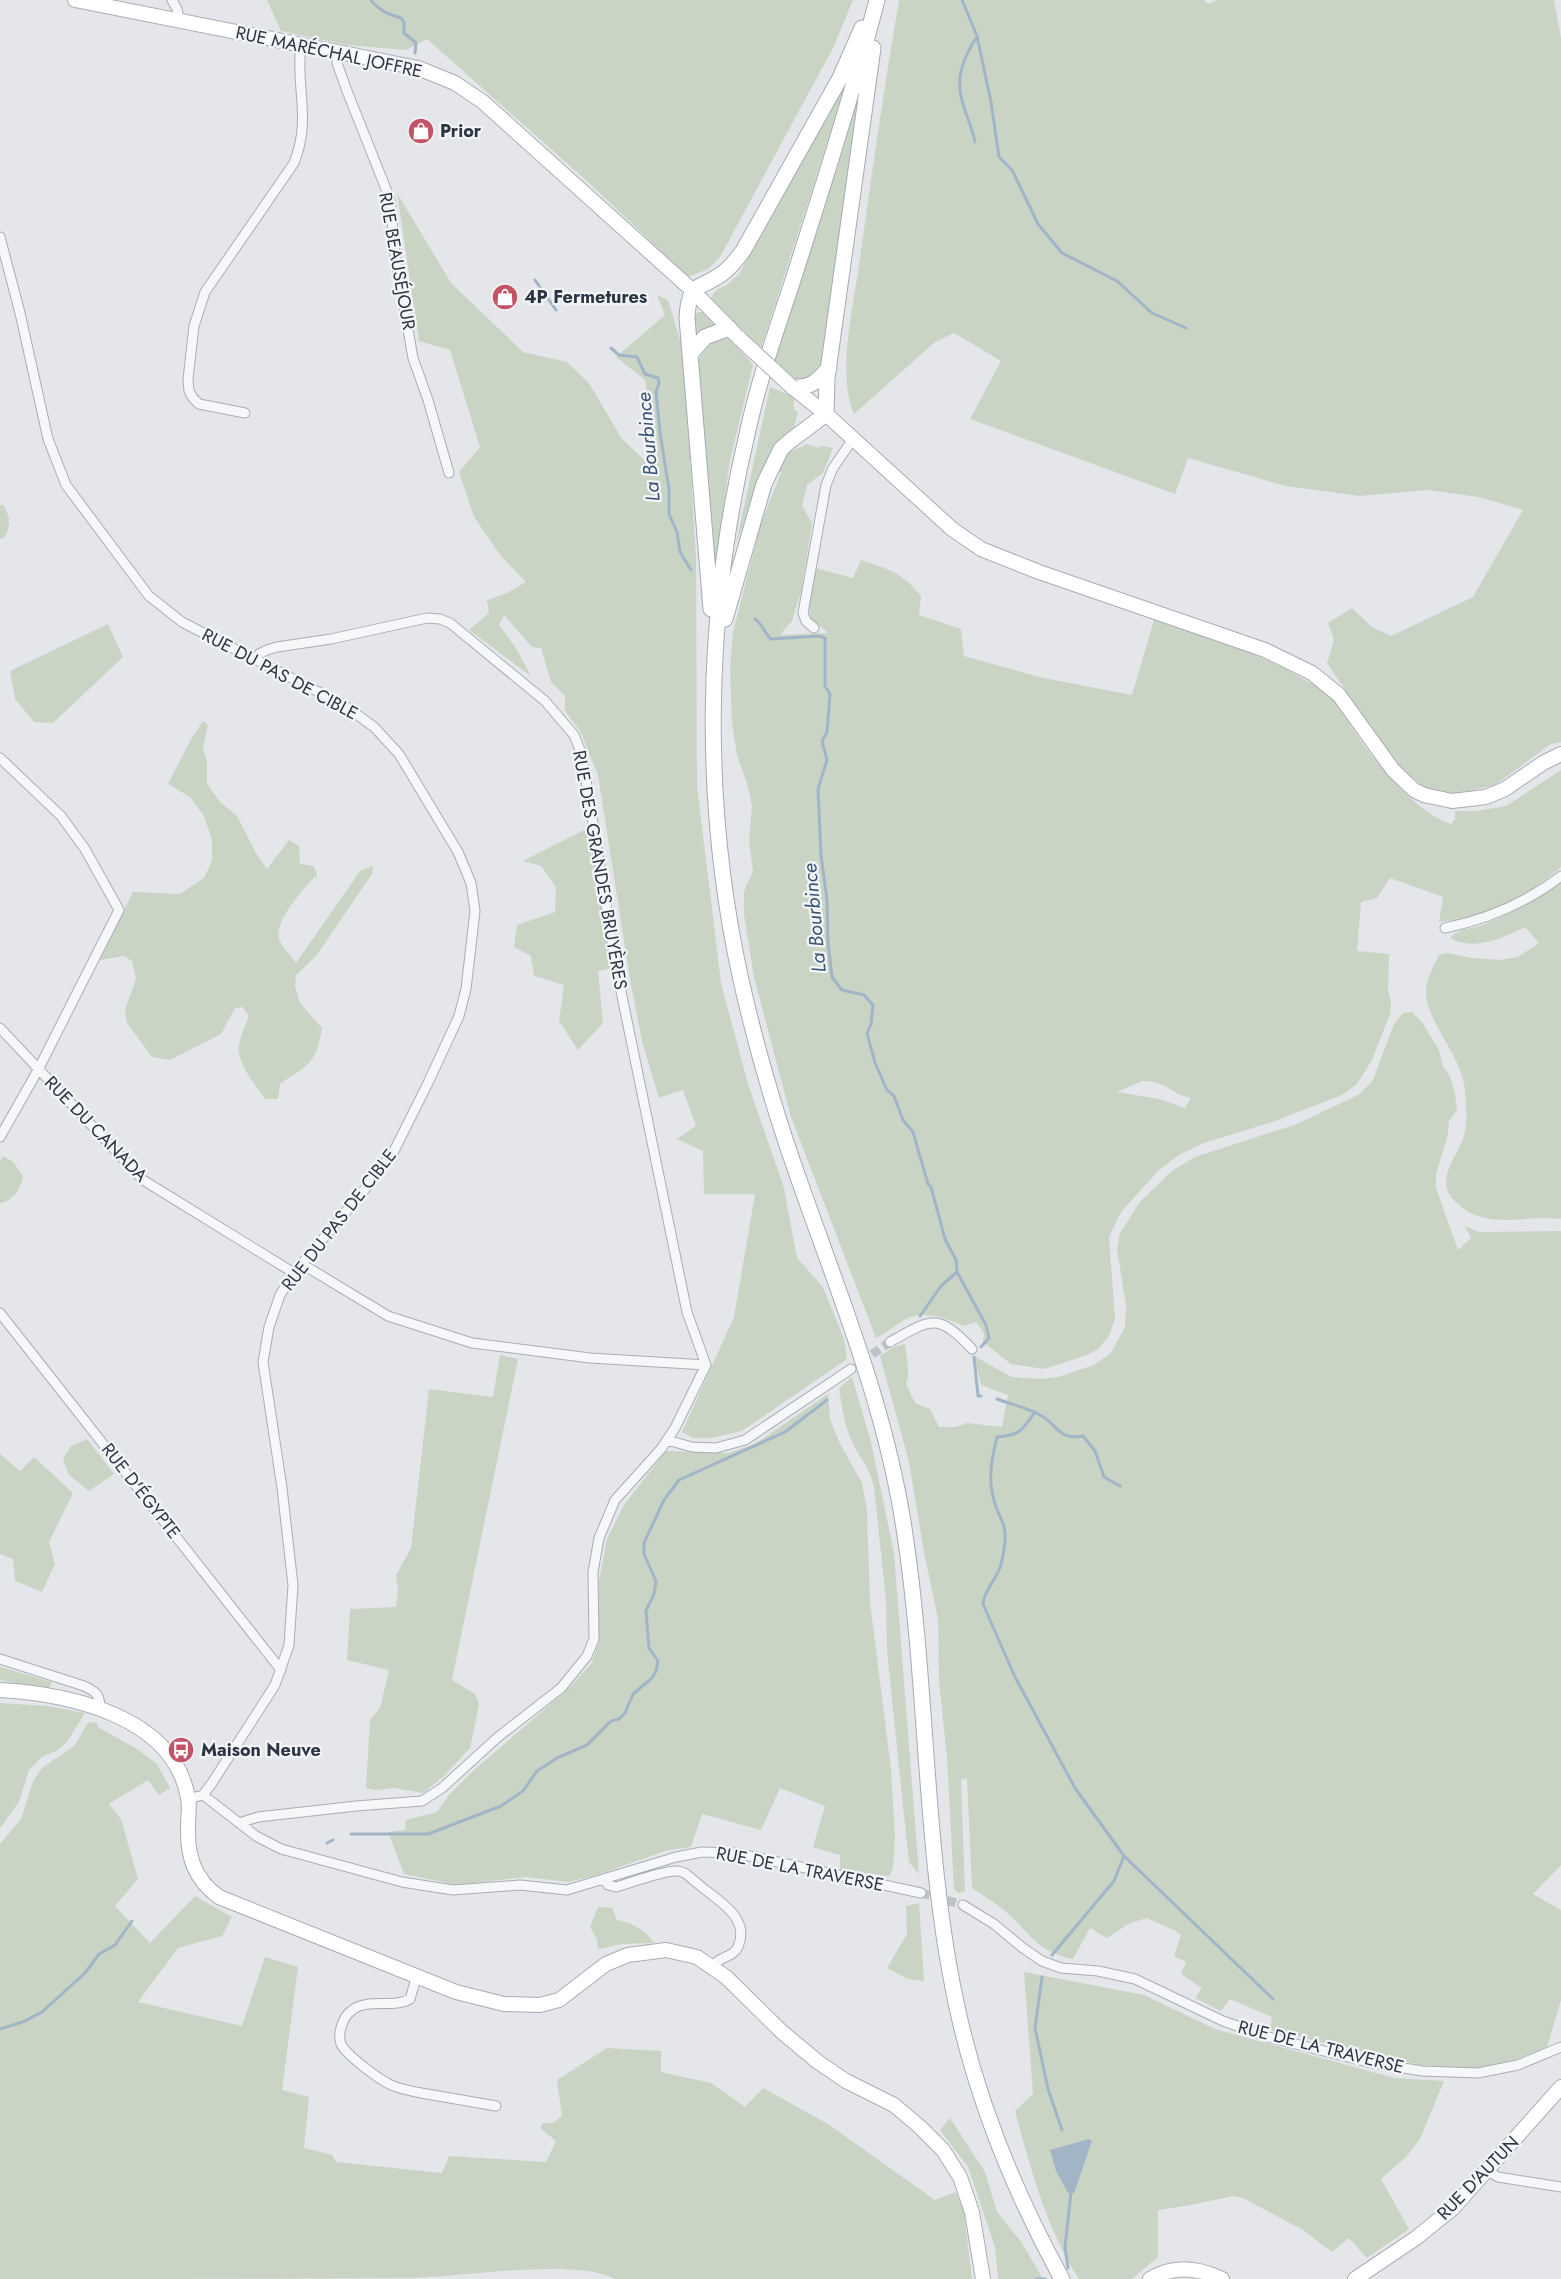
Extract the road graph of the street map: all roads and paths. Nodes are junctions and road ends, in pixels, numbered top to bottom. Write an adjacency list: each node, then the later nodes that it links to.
1 (75, 0): 4 (main road, RUE MARÉCHAL JOFFRE)
2 (172, 0): 5 (street)
3 (877, 0): 10 (main road); 13 (main road); 20 (main road)
4 (115, 4): 5 (main road, RUE MARÉCHAL JOFFRE)
5 (180, 22): 6 (main road, RUE MARÉCHAL JOFFRE)
6 (301, 44): 7 (main road, RUE MARÉCHAL JOFFRE); 15 (street)
7 (338, 51): 10 (main road, RUE MARÉCHAL JOFFRE); 18 (street, RUE BEAUSÉJOUR)
8 (0, 237): 9 (street, RUE DU PAS DE CIBLE)
9 (4, 272): 21 (street, RUE DU PAS DE CIBLE)
10 (692, 291): 11 (main road, RUE MARÉCHAL JOFFRE); 12 (main road)
11 (734, 333): 12 (main road); 14 (main road, RUE MARÉCHAL JOFFRE, bridge)
12 (692, 352): 20 (main road)
13 (829, 368): 14 (main road); 16 (main road)
14 (792, 387): 16 (main road, RUE MARÉCHAL JOFFRE)
15 (246, 413)
16 (826, 414): 17 (main road, RUE MARÉCHAL JOFFRE); 20 (main road)
17 (853, 439): 19 (street); 22 (main road, RUE MARÉCHAL JOFFRE)
18 (449, 473)
19 (814, 628)
20 (714, 654): 55 (main road)
21 (256, 659): 29 (street, RUE DU PAS DE CIBLE); 34 (street, RUE DES GRANDES BRUYÈRES)
22 (1561, 754)
23 (0, 758): 27 (street)
24 (1561, 876): 25 (street)
25 (1445, 928)
26 (0, 1028): 27 (street, RUE DU CANADA)
27 (38, 1070): 28 (street); 30 (street, RUE DU CANADA)
28 (0, 1137)
29 (302, 1264): 30 (street, RUE DU PAS DE CIBLE); 34 (street)
30 (294, 1273): 38 (street, RUE DU PAS DE CIBLE)
31 (0, 1312): 38 (street, RUE D'ÉGYPTE)
32 (890, 1342): 33 (street)
33 (972, 1349)
34 (706, 1365): 36 (street)
35 (851, 1369): 36 (street)
36 (667, 1440): 43 (street)
37 (0, 1659): 40 (street)
38 (281, 1670): 41 (street, RUE DU PAS DE CIBLE)
39 (0, 1690): 40 (main road)
40 (100, 1709): 42 (main road)
41 (203, 1795): 42 (street); 43 (street, RUE DE LA TRAVERSE)
42 (188, 1802): 48 (main road)
43 (239, 1822): 44 (street, RUE DE LA TRAVERSE)
44 (604, 1879): 45 (street, RUE DE LA TRAVERSE); 47 (street)
45 (921, 1893)
46 (963, 1905): 49 (street, RUE DE LA TRAVERSE)
47 (713, 1966): 48 (main road); 54 (main road)
48 (417, 1975): 51 (street)
49 (1561, 2047)
50 (1561, 2086): 52 (main road, RUE D'AUTUN)
51 (496, 2106)
52 (1488, 2171): 53 (street); 58 (main road, RUE D'AUTUN)
53 (1561, 2187)
54 (983, 2279)
55 (1062, 2279)
56 (1149, 2279): 57 (main road)
57 (1221, 2279)
58 (1355, 2279)

